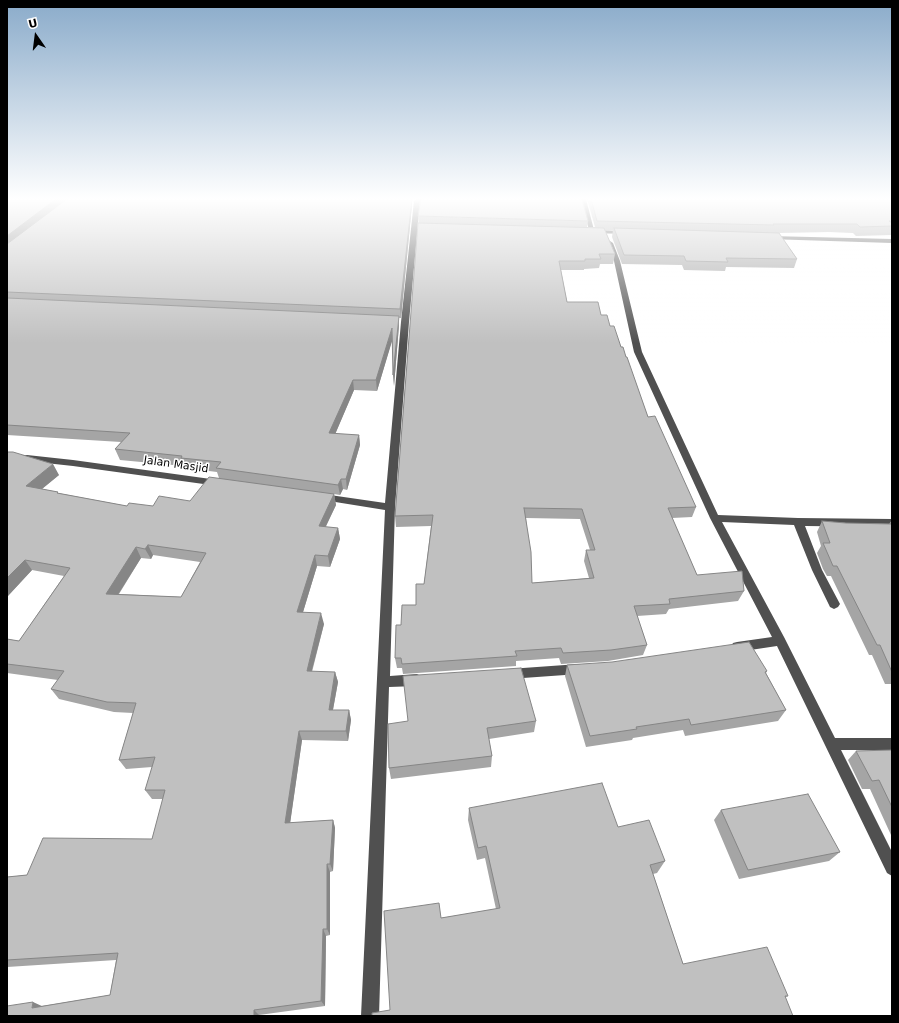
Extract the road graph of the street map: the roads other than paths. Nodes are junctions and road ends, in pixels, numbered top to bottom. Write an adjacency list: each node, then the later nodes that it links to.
1 (415, 247): 6 (street)
2 (611, 247): 7 (street)
3 (7, 458): 4 (street, Jalan Masjid)
4 (224, 484)
5 (316, 496): 6 (street)
6 (390, 507): 16 (street)
7 (716, 518): 8 (street); 11 (street)
8 (798, 522): 9 (street); 10 (street)
9 (892, 523)
10 (834, 604)
11 (780, 641): 12 (street); 17 (street)
12 (725, 649)
13 (592, 668): 14 (street)
14 (499, 674)
15 (430, 679): 16 (street)
16 (383, 682): 20 (street)
17 (830, 744): 18 (street); 19 (street)
18 (892, 744)
19 (892, 868)
20 (370, 1016)

